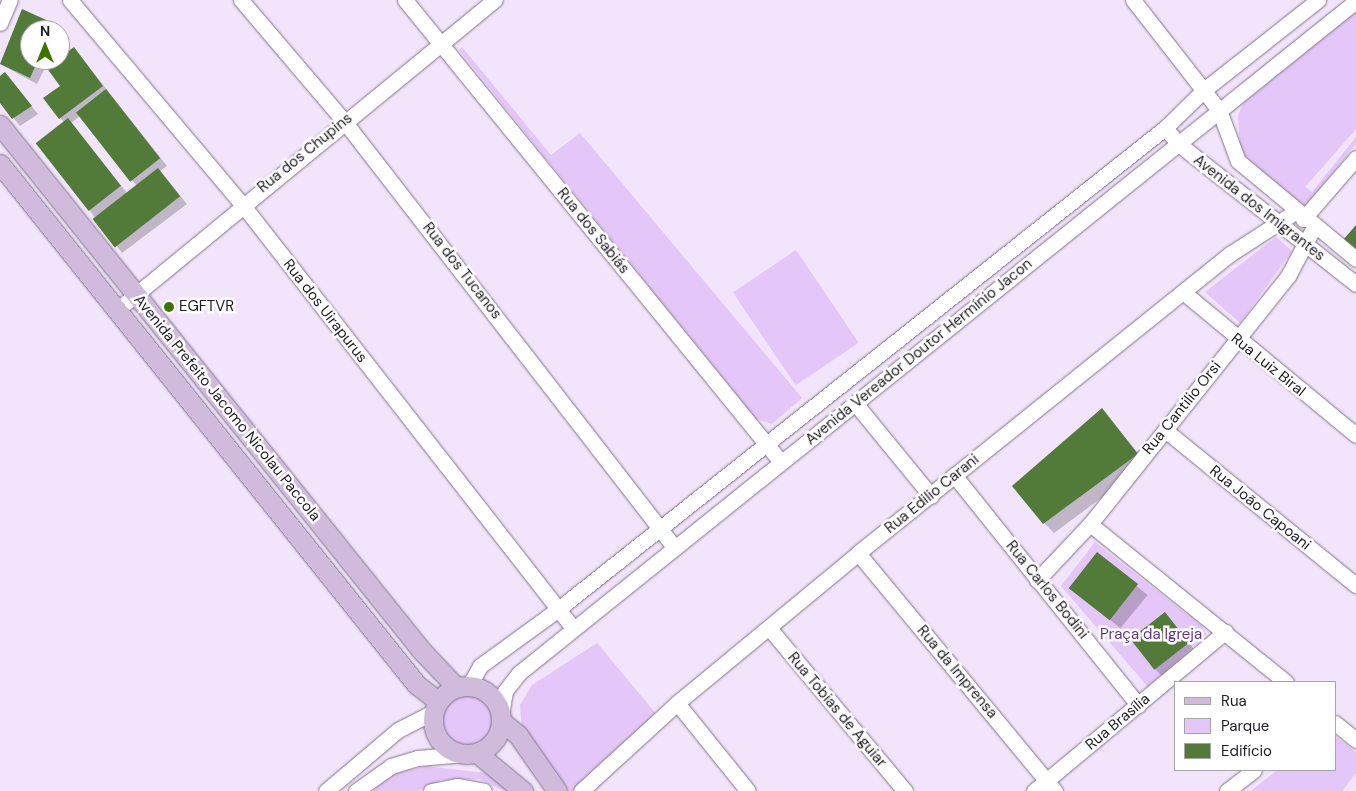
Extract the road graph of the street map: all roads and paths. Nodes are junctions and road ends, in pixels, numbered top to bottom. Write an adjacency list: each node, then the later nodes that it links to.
1 (10, 0): 9 (street)
2 (70, 0): 19 (street, Rua dos Uirapurus)
3 (242, 0): 13 (street, Rua dos Tucanos)
4 (405, 0): 10 (street, Rua dos Sabiás)
5 (496, 0): 10 (street, Rua dos Chupins)
6 (1133, 0): 11 (street, Avenida dos Imigrantes)
7 (1318, 0): 11 (street, Avenida Vereador Doutor Hermínio Jacon)
8 (1356, 1): 12 (street, Avenida Vereador Doutor Hermínio Jacon)
9 (0, 23)
10 (439, 44): 13 (street, Rua dos Chupins); 32 (street, Rua dos Sabiás)
11 (1205, 89): 12 (street, Avenida dos Imigrantes); 15 (street, Avenida Vereador Doutor Hermínio Jacon)
12 (1219, 110): 16 (street, Avenida Vereador Doutor Hermínio Jacon); 20 (street, Avenida dos Imigrantes)
13 (344, 121): 19 (street, Rua dos Chupins); 37 (street, Rua dos Tucanos)
14 (0, 125): 26 (main road, Avenida Prefeito Jacomo Nicolau Paccola)
15 (1165, 128): 16 (street, Avenida dos Imigrantes); 32 (street, Avenida Vereador Doutor Hermínio Jacon)
16 (1180, 146): 21 (street, Avenida dos Imigrantes); 29 (street, Avenida Vereador Doutor Hermínio Jacon)
17 (1356, 158): 20 (street)
18 (0, 164): 27 (main road, Avenida Prefeito Jacomo Nicolau Paccola)
19 (242, 204): 26 (street, Rua dos Chupins); 42 (street, Rua dos Uirapurus)
20 (1304, 219): 21 (street, Rua Edilio Carani); 22 (street, Rua Cantilio Orsi); 23 (street, Avenida dos Imigrantes)
21 (1276, 221): 22 (street, Avenida dos Imigrantes); 25 (street, Rua Edilio Carani)
22 (1306, 245): 24 (street, Avenida dos Imigrantes); 28 (street, Rua Cantilio Orsi)
23 (1356, 259)
24 (1356, 284)
25 (1183, 292): 28 (street, Rua Luiz Biral); 34 (street, Rua Edilio Carani)
26 (134, 293): 27 (street, Rua dos Chupins); 47 (main road, Avenida Prefeito Jacomo Nicolau Paccola)
27 (117, 310): 50 (main road, Avenida Prefeito Jacomo Nicolau Paccola)
28 (1236, 340): 30 (street, Rua Cantilio Orsi); 31 (street, Rua Luiz Biral)
29 (855, 403): 33 (street, Avenida Vereador Doutor Hermínio Jacon); 35 (street)
30 (1165, 430): 36 (street, Rua Cantilio Orsi); 41 (street, Rua João Capoani)
31 (1356, 435)
32 (764, 442): 33 (street, Rua dos Sabiás); 37 (street, Avenida Vereador Doutor Hermínio Jacon)
33 (781, 462): 38 (street, Avenida Vereador Doutor Hermínio Jacon)
34 (954, 475): 35 (street, Rua Edilio Carani); 40 (street, Rua Carlos Bodini)
35 (931, 496): 39 (street, Rua Edilio Carani)
36 (1090, 524): 40 (street, Rua Cantilio Orsi); 45 (street)
37 (661, 526): 38 (street, Rua dos Tucanos); 42 (street, Avenida Vereador Doutor Hermínio Jacon)
38 (675, 548): 43 (street, Avenida Vereador Doutor Hermínio Jacon)
39 (858, 553): 44 (street, Rua Edilio Carani); 56 (street, Rua da Imprensa)
40 (1037, 580): 49 (street, Rua Carlos Bodini)
41 (1356, 585)
42 (557, 610): 43 (street, Rua dos Uirapurus); 47 (street, Avenida Vereador Doutor Hermínio Jacon)
43 (573, 628): 51 (street, Avenida Vereador Doutor Hermínio Jacon)
44 (770, 629): 48 (street, Rua Edilio Carani); 66 (street, Rua Tobias de Aguiar)
45 (1226, 632): 46 (street); 49 (street, Rua Brasília)
46 (1285, 681)
47 (463, 687): 50 (main road); 51 (main road)
48 (677, 703): 57 (street, Rua Edilio Carani); 65 (street)
49 (1138, 705): 56 (street, Rua Brasília)
50 (436, 707): 54 (main road); 59 (street)
51 (501, 719): 54 (main road); 64 (main road)
52 (1336, 724): 53 (street)
53 (1356, 739)
54 (471, 754): 60 (street); 63 (main road)
55 (1253, 771): 58 (street)
56 (1051, 786): 67 (street, Rua Brasília)
57 (588, 789)
58 (1230, 790)
59 (326, 791)
60 (356, 791)
61 (431, 791): 62 (street)
62 (484, 791)
63 (523, 791)
64 (557, 791)
65 (748, 791)
66 (905, 791)
67 (1034, 791)

